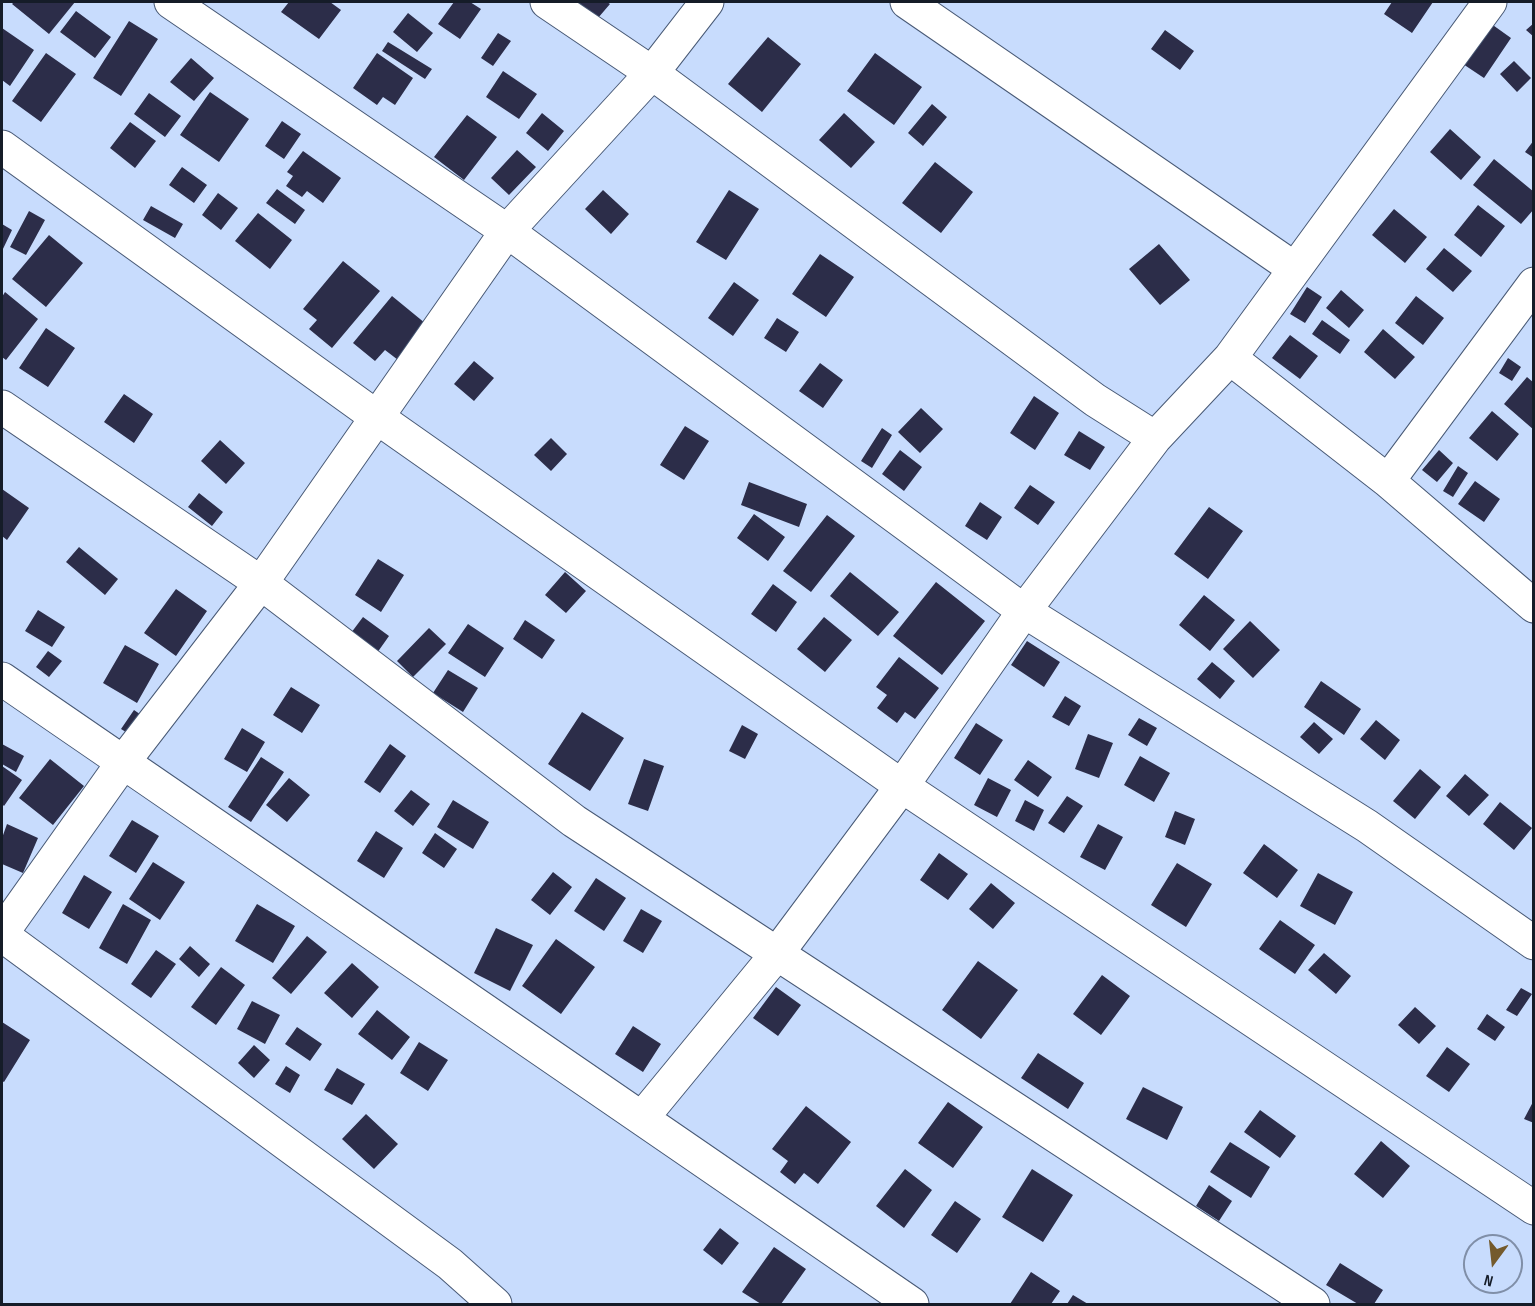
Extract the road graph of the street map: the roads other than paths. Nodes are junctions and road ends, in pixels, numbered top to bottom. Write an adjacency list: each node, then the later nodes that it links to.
1 (171, 2): 8 (street)
2 (547, 2): 6 (street)
3 (707, 2): 6 (street)
4 (907, 2): 9 (street)
5 (1490, 2): 9 (street)
6 (652, 73): 8 (street); 14 (street)
7 (2, 147): 13 (street)
8 (507, 231): 13 (street); 18 (street)
9 (1295, 269): 11 (street)
10 (1533, 284): 15 (street)
11 (1230, 358): 14 (street); 15 (street)
12 (2, 407): 16 (street)
13 (378, 418): 16 (street); 21 (street)
14 (1155, 438): 18 (street)
15 (1388, 482): 17 (street)
16 (261, 583): 20 (street); 24 (street)
17 (1533, 606)
18 (1024, 611): 21 (street); 23 (street)
19 (2, 679): 20 (street)
20 (124, 761): 22 (street); 25 (street)
21 (902, 786): 24 (street); 26 (street)
22 (2, 934): 27 (street)
23 (1533, 943)
24 (776, 955): 25 (street); 29 (street)
25 (642, 1118): 28 (street)
26 (1533, 1208)
27 (495, 1304)
28 (912, 1305)
29 (1313, 1305)

